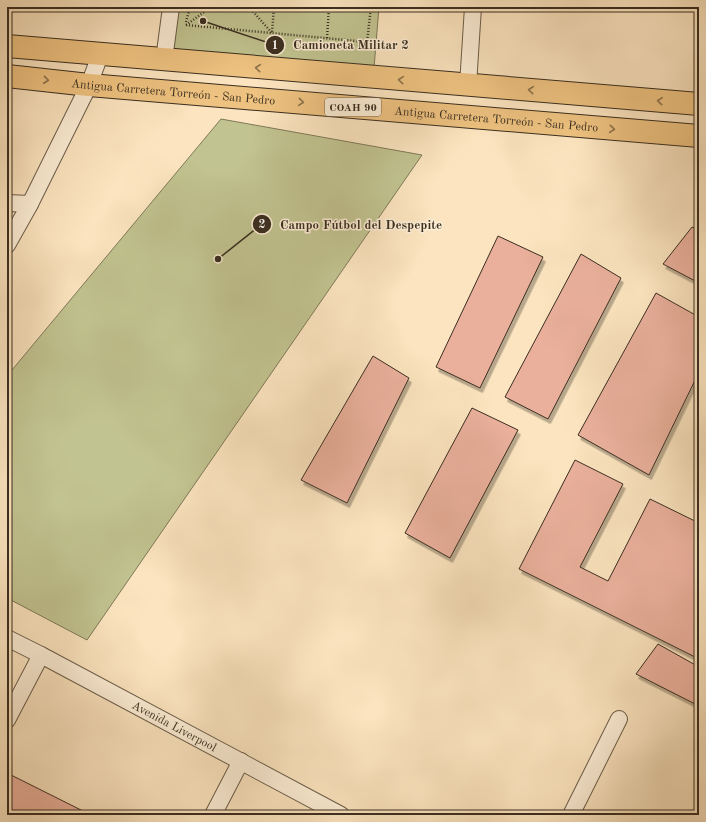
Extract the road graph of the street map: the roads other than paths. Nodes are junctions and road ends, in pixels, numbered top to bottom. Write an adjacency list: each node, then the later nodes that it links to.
1 (171, 7): 5 (street)
2 (473, 7): 8 (street)
3 (7, 46): 4 (main road)
4 (100, 55): 5 (main road); 7 (street)
5 (164, 60): 8 (main road, one-way to 5)
6 (7, 76): 7 (main road, Antigua Carretera Torreón - San Pedro / COAH 90, one-way to 7)
7 (89, 84): 10 (main road, Antigua Carretera Torreón - San Pedro / COAH 90, one-way to 10); 12 (street)
8 (468, 85): 9 (main road, one-way to 8)
9 (699, 104)
10 (699, 136)
11 (7, 203): 12 (street)
12 (30, 204): 13 (street)
13 (7, 245)
14 (7, 638): 15 (street, Avenida Liverpool)
15 (41, 655): 17 (street); 18 (street, Avenida Liverpool)
16 (619, 719): 21 (street)
17 (7, 720)
18 (241, 761): 19 (street); 20 (street, Avenida Liverpool)
19 (213, 815)
20 (341, 815)
21 (571, 815)

